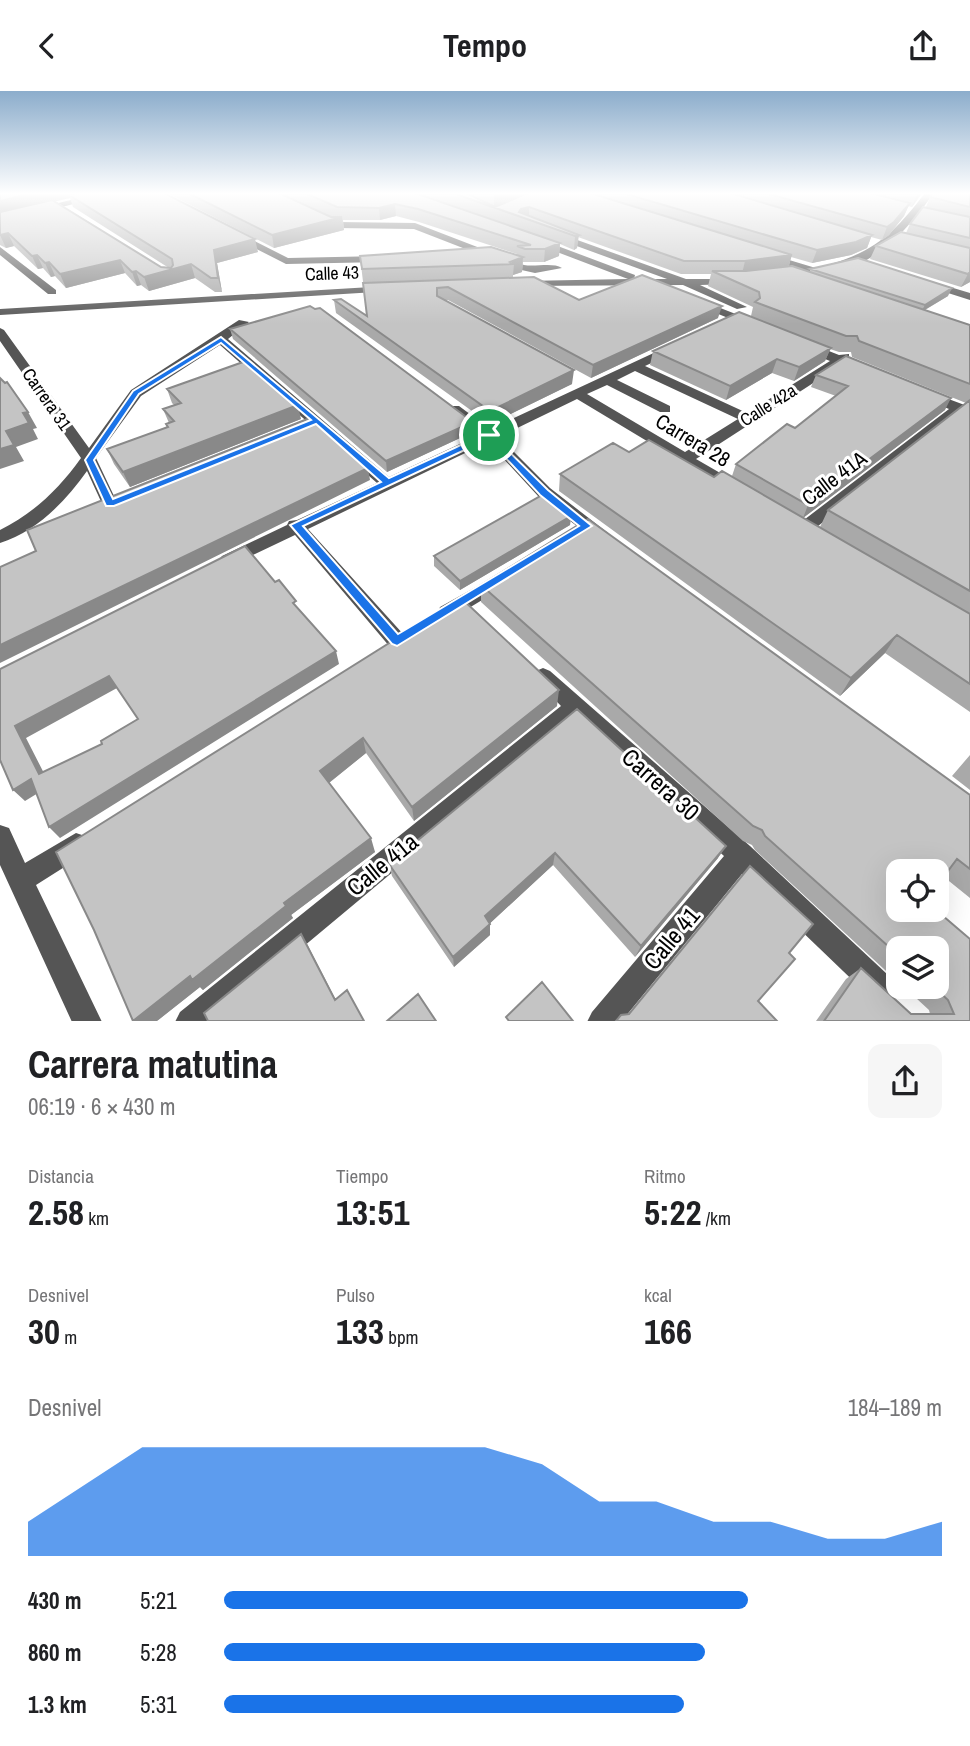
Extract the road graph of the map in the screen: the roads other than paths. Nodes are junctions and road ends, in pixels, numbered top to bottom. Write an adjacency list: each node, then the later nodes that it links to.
1 (238, 236): 16 (street)
2 (443, 236): 13 (street)
3 (559, 236): 9 (street)
4 (897, 236): 6 (street)
5 (527, 238): 12 (street)
6 (894, 239): 7 (street); 10 (street)
7 (907, 242)
8 (870, 243): 10 (street)
9 (583, 245): 12 (street); 23 (street)
10 (883, 246): 17 (street)
11 (0, 250): 28 (street)
12 (565, 252): 21 (street)
13 (491, 254): 14 (street); 19 (street)
14 (464, 255)
15 (762, 255): 20 (street)
16 (396, 258)
17 (855, 260): 18 (street); 20 (street)
18 (868, 264)
19 (557, 268)
20 (815, 271): 26 (street)
21 (640, 280): 23 (street); 25 (street); 32 (street)
22 (742, 280): 23 (street)
23 (683, 281): 30 (street)
24 (919, 281): 29 (street)
25 (515, 284)
26 (814, 284)
27 (405, 288): 31 (street, Calle 43)
28 (52, 292)
29 (970, 297)
30 (749, 311): 32 (street); 32 (street)
31 (0, 312)
32 (736, 317): 34 (street)
33 (243, 322): 37 (street)
34 (723, 323)
35 (0, 332): 51 (street, Carrera 31)
36 (800, 338): 39 (street)
37 (221, 339): 51 (street); 52 (street)
38 (685, 342): 40 (street)
39 (845, 357): 41 (street); 48 (street, Calle 42a)
40 (635, 366): 42 (street); 48 (street, Carrera 28)
41 (876, 370)
42 (606, 379): 44 (street); 47 (street)
43 (913, 385): 46 (street)
44 (582, 386): 49 (street); 50 (street, Carrera 28)
45 (447, 403): 49 (street)
46 (966, 408): 56 (street, Calle 41A)
47 (665, 409)
48 (746, 418): 50 (street, Calle 42a)
49 (489, 435): 52 (street); 58 (street)
50 (685, 459): 54 (street, Carrera 28)
51 (90, 460): 53 (street, Carrera 31); 57 (street)
52 (387, 483): 55 (street)
53 (136, 493)
54 (755, 501)
55 (295, 525): 60 (street); 64 (street)
56 (802, 530)
57 (0, 537)
58 (621, 551)
59 (520, 568): 61 (street)
60 (209, 569)
61 (465, 602): 62 (street); 63 (street)
62 (431, 621)
63 (485, 621)
64 (373, 656)
65 (525, 659): 66 (street, Carrera 30)
66 (575, 707): 69 (street, Carrera 30); 73 (street, Calle 41a)
67 (91, 836): 70 (street)
68 (0, 837): 70 (street)
69 (741, 855): 71 (street, Carrera 30); 74 (street, Calle 41)
70 (20, 881): 72 (street)
71 (898, 1003)
72 (87, 1021)
73 (190, 1021)
74 (602, 1021)

